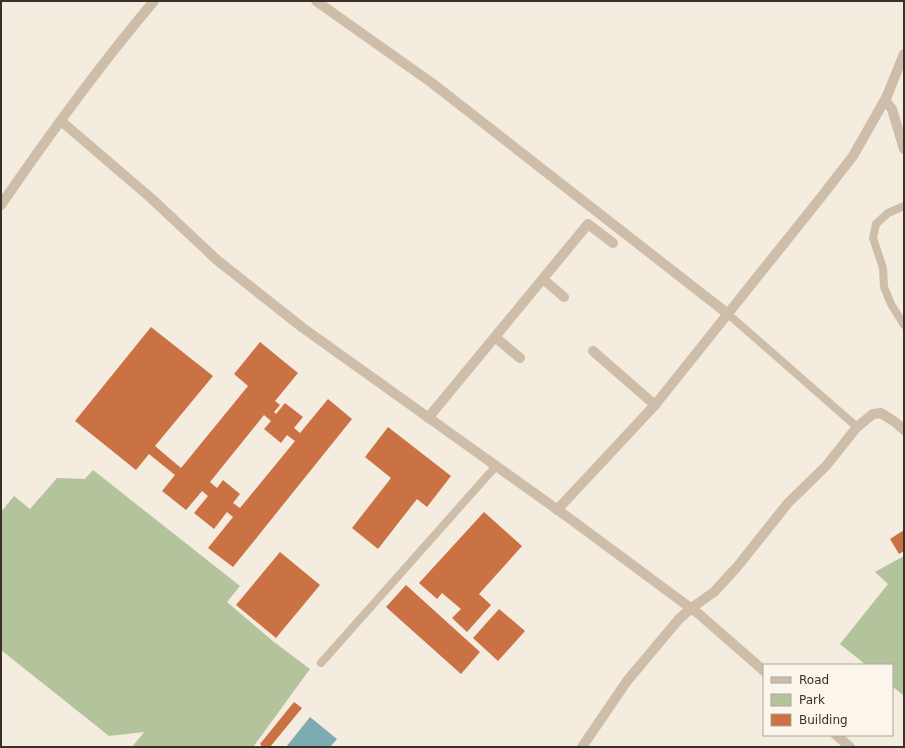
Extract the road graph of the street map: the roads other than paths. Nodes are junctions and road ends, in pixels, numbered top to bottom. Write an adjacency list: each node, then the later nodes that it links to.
1 (154, 1): 5 (street)
2 (316, 1): 12 (street)
3 (904, 54): 4 (street)
4 (885, 100): 6 (street); 12 (street)
5 (61, 121): 7 (street); 18 (street)
6 (904, 149)
7 (1, 205)
8 (904, 206): 13 (lane)
9 (613, 243): 10 (street)
10 (543, 279): 11 (street); 14 (street)
11 (564, 297)
12 (728, 314): 17 (street); 19 (lane)
13 (904, 325)
14 (495, 337): 16 (street); 18 (street)
15 (593, 351): 17 (street)
16 (520, 358)
17 (655, 405): 22 (street)
18 (428, 418): 21 (street)
19 (858, 427): 20 (street); 23 (street)
20 (904, 430)
21 (496, 466): 22 (street); 24 (lane)
22 (558, 510): 23 (street)
23 (690, 609): 25 (street); 27 (street)
24 (321, 663)
25 (763, 670)
26 (837, 736): 28 (street)
27 (582, 747)
28 (850, 747)

